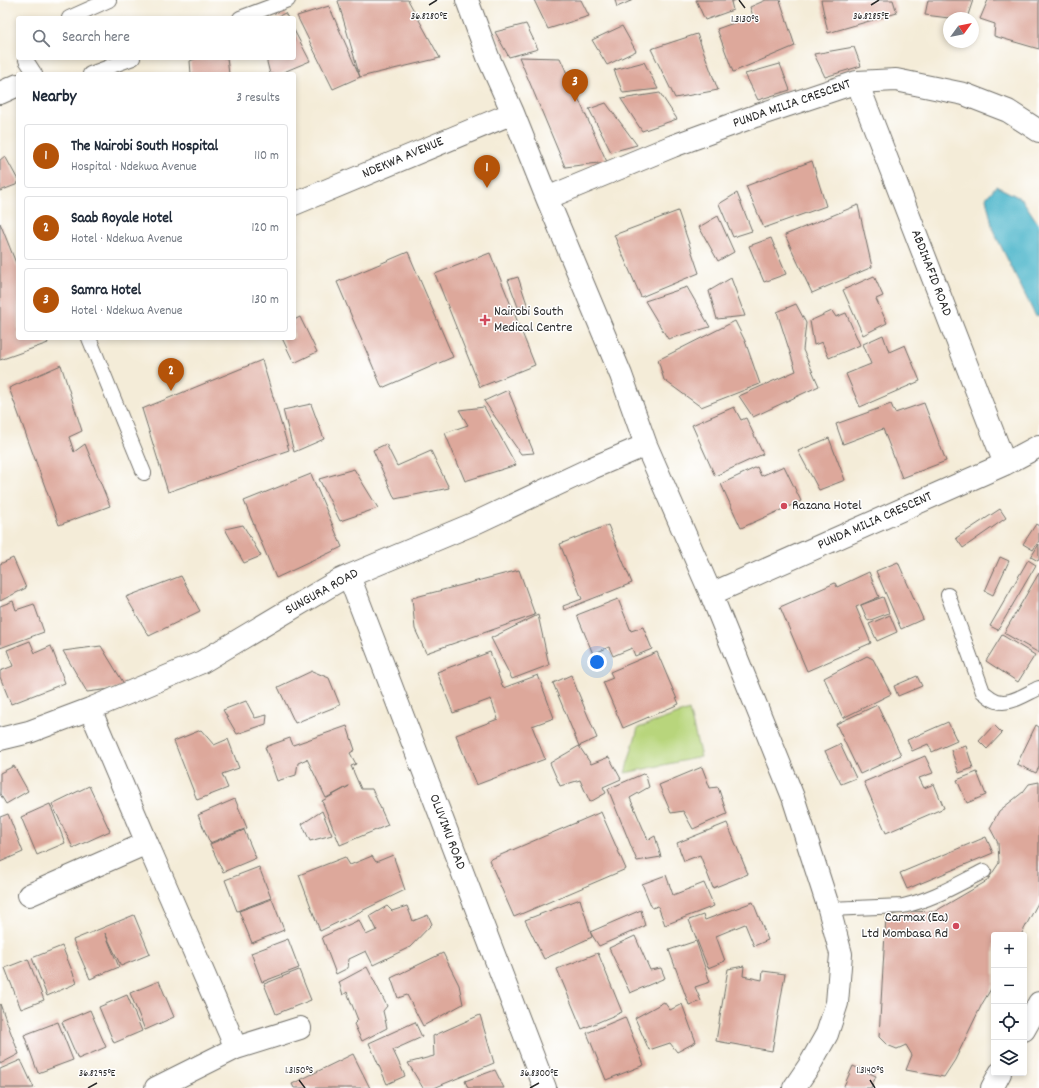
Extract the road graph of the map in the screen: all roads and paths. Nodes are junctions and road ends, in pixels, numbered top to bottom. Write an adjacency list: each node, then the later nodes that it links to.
1 (109, 0): 4 (lane)
2 (288, 0): 5 (lane)
3 (467, 0): 13 (main road)
4 (73, 16)
5 (245, 16)
6 (26, 60): 8 (lane)
7 (128, 60): 9 (lane)
8 (34, 72)
9 (95, 72)
10 (857, 82): 14 (main road, PUNDA MILIA CRESCENT); 15 (main road, PUNDA MILIA CRESCENT); 20 (main road, ABDIHAFID ROAD)
11 (16, 86): 12 (main road)
12 (0, 93)
13 (513, 112): 15 (main road); 16 (main road, NDEKWA AVENUE)
14 (1039, 131)
15 (547, 198): 18 (main road)
16 (296, 203)
17 (90, 340): 21 (lane)
18 (646, 445): 22 (main road, SUNGURA ROAD); 23 (main road)
19 (1039, 446): 20 (main road, PUNDA MILIA CRESCENT)
20 (1005, 464): 23 (main road, PUNDA MILIA CRESCENT)
21 (144, 473)
22 (349, 576): 26 (main road, SUNGURA ROAD); 38 (main road, OLUVIMU ROAD)
23 (710, 594): 31 (main road)
24 (948, 595): 25 (lane)
25 (1039, 688)
26 (90, 709): 27 (main road, SUNGURA ROAD); 28 (main road)
27 (0, 739)
28 (147, 843): 30 (main road); 35 (main road)
29 (984, 871): 31 (lane)
30 (28, 895)
31 (830, 909): 39 (main road)
32 (1039, 1003): 33 (main road)
33 (1027, 1025)
34 (300, 1028): 35 (main road)
35 (236, 1048): 37 (main road)
36 (998, 1076): 40 (main road)
37 (156, 1088)
38 (545, 1088)
39 (794, 1088)
40 (992, 1088)

